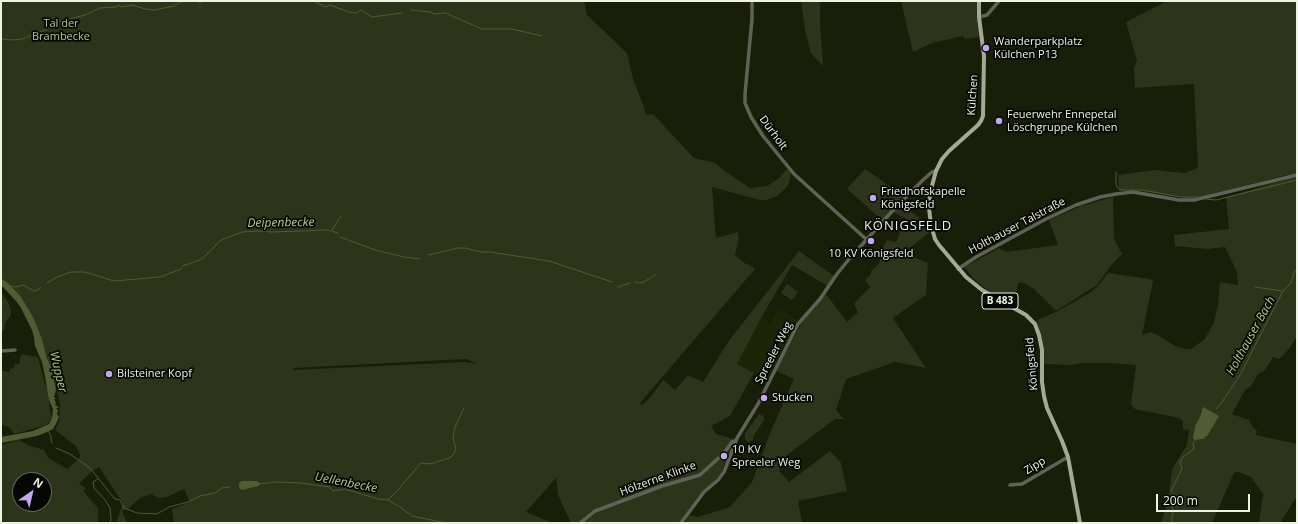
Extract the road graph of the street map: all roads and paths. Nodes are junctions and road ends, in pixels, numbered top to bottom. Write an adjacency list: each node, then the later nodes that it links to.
1 (752, 1): 7 (street, Dürholt)
2 (979, 1): 4 (main road, Külchen)
3 (999, 1): 4 (street)
4 (979, 17): 5 (main road, Külchen / B 483)
5 (936, 171): 7 (street, Spreeler Weg); 8 (main road, Königsfeld / B 483)
6 (1297, 175): 8 (street, Holthauser Talstraße)
7 (867, 240): 11 (street, Spreeler Weg)
8 (958, 269): 12 (main road, Königsfeld / B 483)
9 (15, 350): 10 (street)
10 (1, 351)
11 (735, 441): 14 (street, Hölzerne Klinke); 15 (street, Spreeler Weg)
12 (1068, 457): 13 (street, Zipp); 16 (main road, B 483)
13 (1010, 485)
14 (580, 523)
15 (681, 523)
16 (1080, 523)

